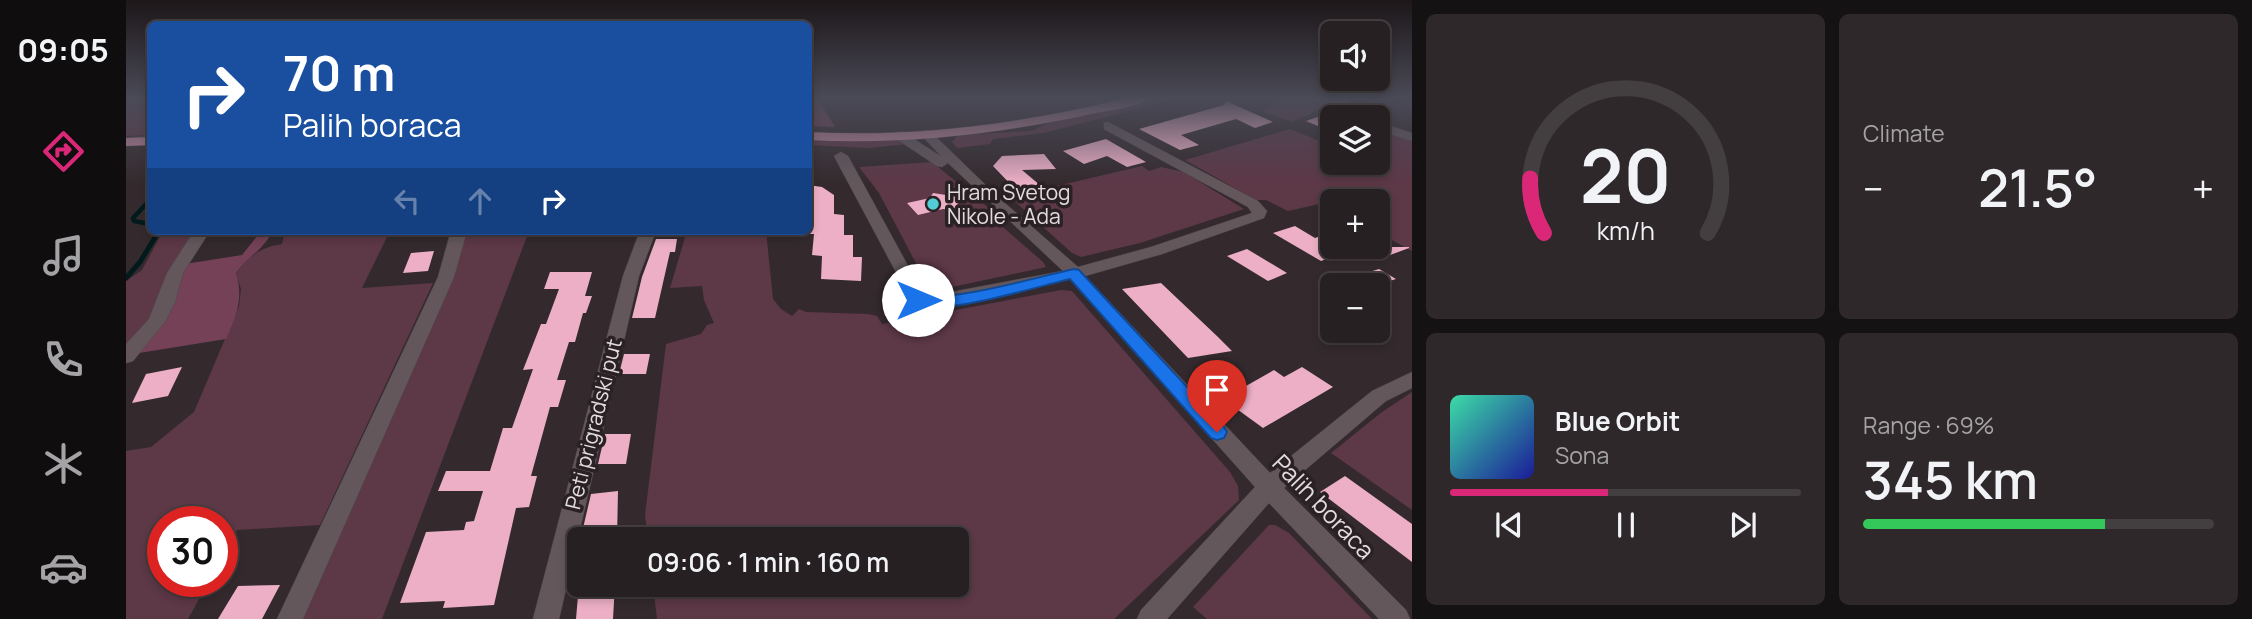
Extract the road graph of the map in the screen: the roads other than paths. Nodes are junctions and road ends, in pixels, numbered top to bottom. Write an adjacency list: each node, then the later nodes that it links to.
1 (987, 126): 4 (main road)
2 (1108, 126): 15 (street)
3 (1390, 130): 7 (street)
4 (926, 134): 5 (main road); 11 (street, Palih boraca)
5 (899, 135): 6 (main road); 11 (street, Palih boraca)
6 (812, 136)
7 (1412, 137)
8 (147, 141): 9 (main road)
9 (126, 142)
10 (841, 156): 15 (street)
11 (993, 200): 15 (street, Palih boraca)
12 (199, 235): 16 (street)
13 (458, 235): 19 (street)
14 (646, 235): 20 (street, Peti prigradski put)
15 (1074, 274): 18 (street, Palih boraca)
16 (126, 356)
17 (1412, 379): 18 (street)
18 (1269, 487): 21 (street); 22 (street, Palih boraca)
19 (290, 619)
20 (546, 619)
21 (1150, 619)
22 (1397, 619)

